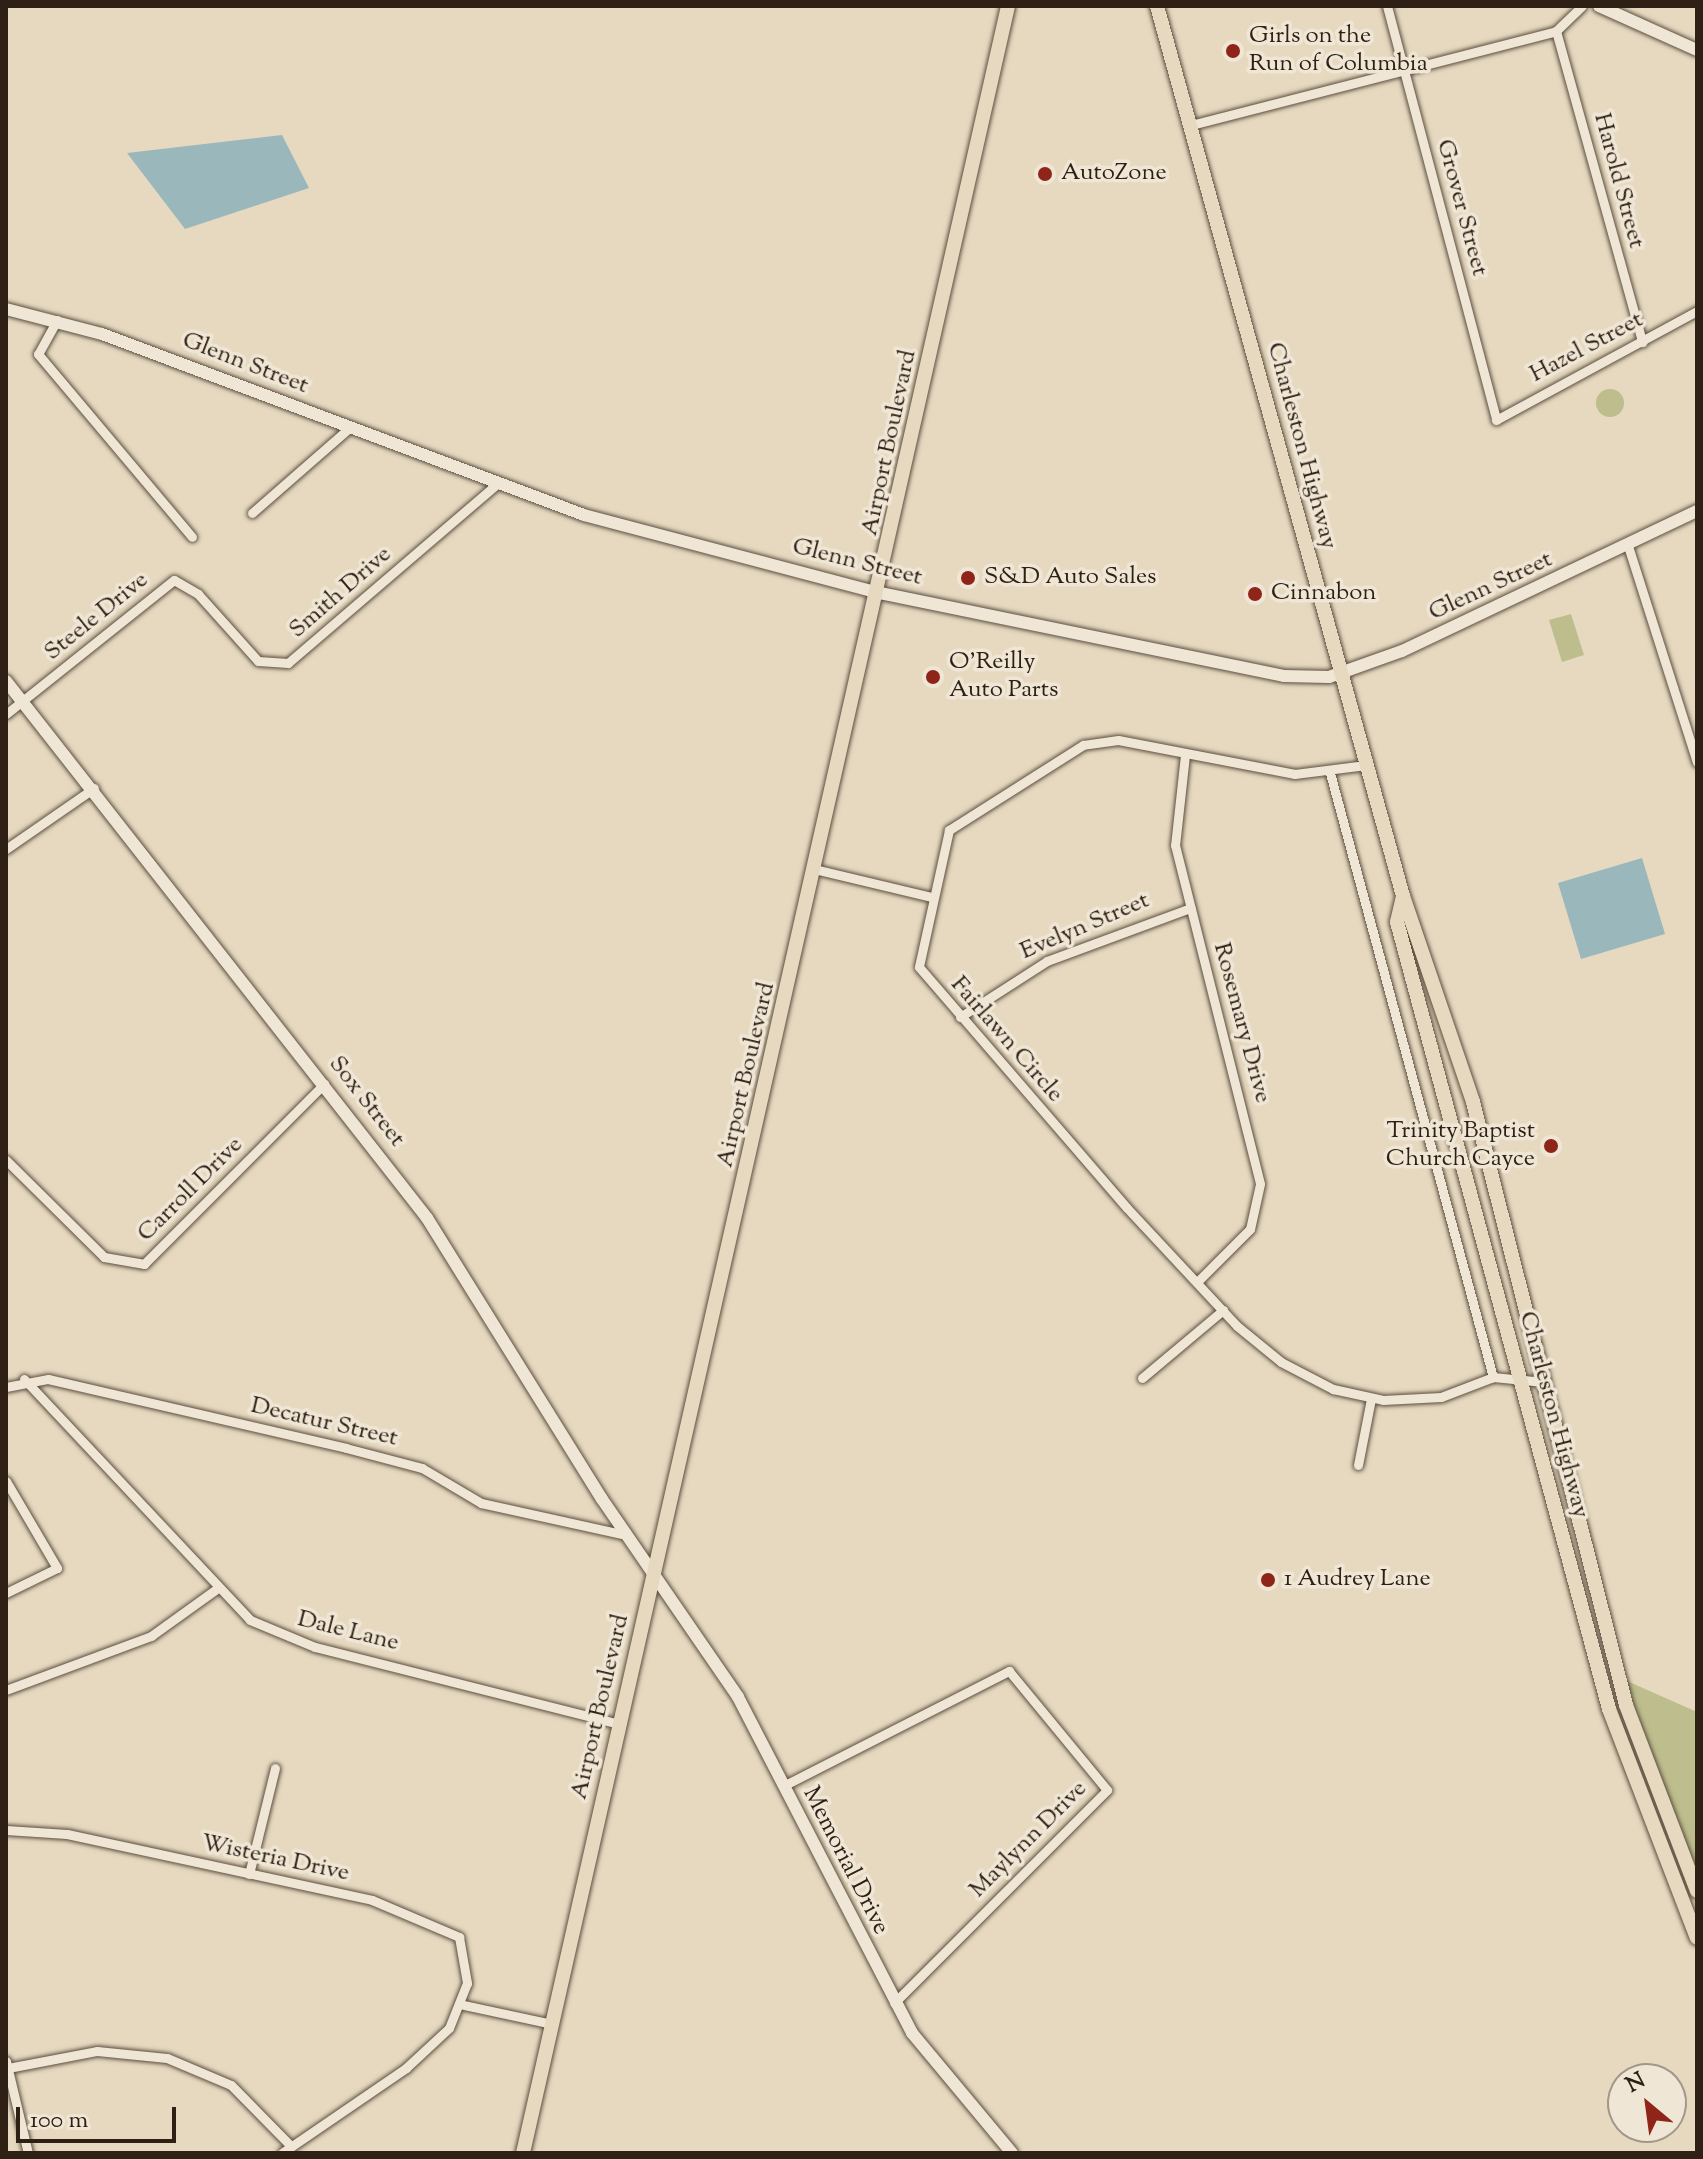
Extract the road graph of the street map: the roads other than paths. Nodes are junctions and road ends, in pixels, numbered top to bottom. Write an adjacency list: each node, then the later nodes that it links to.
1 (1008, 6): 22 (main road, Airport Boulevard)
2 (1157, 6): 9 (main road, Charleston Highway)
3 (1387, 6): 8 (street, Grover Street)
4 (1582, 6): 6 (street)
5 (1599, 6): 7 (street)
6 (1556, 31): 8 (street); 13 (street, Harold Street)
7 (1697, 50)
8 (1404, 70): 9 (street); 14 (street, Grover Street)
9 (1191, 125): 23 (main road, Charleston Highway)
10 (6, 309): 12 (street, Glenn Street)
11 (1697, 311): 13 (street, Hazel Street)
12 (57, 320): 15 (street, Glenn Street); 19 (street)
13 (1642, 342): 14 (street, Hazel Street)
14 (1496, 420)
15 (349, 428): 16 (street, Glenn Street); 18 (street)
16 (496, 485): 21 (street, Smith Drive); 22 (street, Glenn Street)
17 (1697, 511): 20 (street, Glenn Street)
18 (252, 513)
19 (192, 537)
20 (1628, 546): 23 (street, Glenn Street); 28 (street)
21 (174, 580): 25 (street, Steele Drive)
22 (880, 593): 23 (street, Glenn Street); 33 (main road, Airport Boulevard)
23 (1340, 674): 29 (main road, Charleston Highway)
24 (6, 681): 25 (street, Sox Street)
25 (25, 701): 26 (street, Steele Drive); 31 (street, Sox Street)
26 (6, 714)
27 (1185, 755): 30 (street, Fairlawn Circle); 35 (street, Fairlawn Circle); 36 (street, Rosemary Drive)
28 (1697, 762)
29 (1366, 765): 30 (street, Fairlawn Circle); 34 (main road, Charleston Highway)
30 (1330, 773): 42 (street, Charleston Highway)
31 (94, 788): 32 (street); 38 (street, Sox Street)
32 (6, 849)
33 (818, 870): 35 (street); 52 (main road, Airport Boulevard)
34 (1403, 896): 45 (main road, Charleston Highway); 46 (main road, Charleston Highway)
35 (931, 897): 37 (street, Fairlawn Circle)
36 (1190, 908): 37 (street, Evelyn Street); 40 (street, Rosemary Drive)
37 (960, 1017): 40 (street, Fairlawn Circle)
38 (324, 1084): 39 (street, Carroll Drive); 51 (street, Sox Street)
39 (6, 1160)
40 (1198, 1281): 41 (street, Fairlawn Circle)
41 (1223, 1310): 43 (street); 48 (street, Fairlawn Circle)
42 (1493, 1377): 45 (street, Fairlawn Circle); 48 (street, Fairlawn Circle)
43 (1142, 1378)
44 (24, 1379): 47 (street); 51 (street, Decatur Street); 53 (street, Dale Lane)
45 (1520, 1379): 46 (street, Fairlawn Circle); 62 (main road, Charleston Highway)
46 (1544, 1382): 61 (main road, Charleston Highway)
47 (6, 1387)
48 (1371, 1399): 49 (street)
49 (1358, 1465)
50 (6, 1481): 54 (street)
51 (626, 1535): 52 (street, Sox Street)
52 (653, 1578): 56 (main road, Airport Boulevard); 58 (street, Memorial Drive)
53 (215, 1590): 55 (street); 56 (street, Dale Lane)
54 (6, 1593)
55 (6, 1690)
56 (619, 1724): 65 (main road, Airport Boulevard)
57 (275, 1768): 60 (street)
58 (783, 1786): 63 (street, Memorial Drive); 63 (street, Maylynn Drive)
59 (6, 1830): 60 (street, Wisteria Drive)
60 (249, 1874): 64 (street, Wisteria Drive)
61 (1697, 1891)
62 (1697, 1938)
63 (894, 2003): 71 (street, Memorial Drive)
64 (464, 2005): 65 (street); 67 (street)
65 (552, 2024): 70 (main road, Airport Boulevard)
66 (7, 2064): 67 (street); 68 (street)
67 (291, 2146): 69 (street)
68 (28, 2153)
69 (282, 2153)
70 (523, 2153)
71 (1012, 2153)

